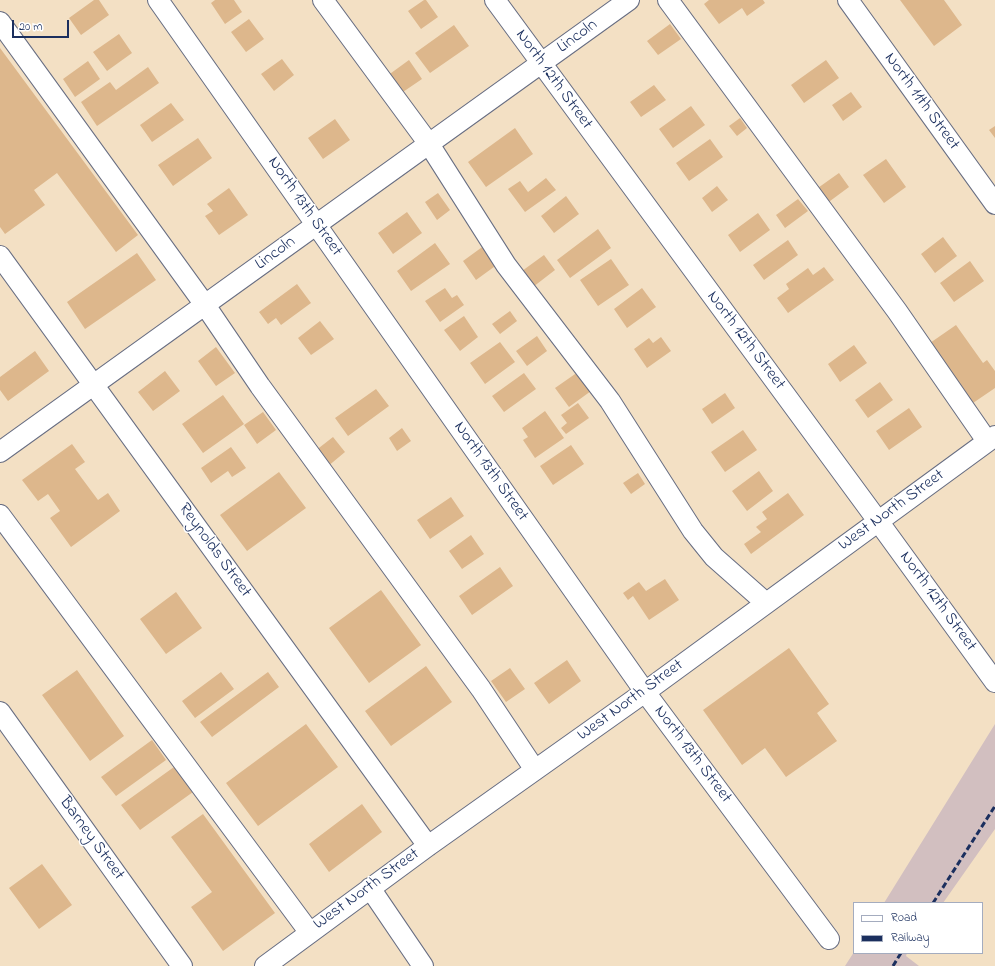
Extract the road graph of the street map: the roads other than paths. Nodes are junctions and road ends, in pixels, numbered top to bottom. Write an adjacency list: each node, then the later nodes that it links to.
1 (158, 0): 11 (street, North 13th Street)
2 (323, 0): 9 (street)
3 (495, 0): 8 (street, North 12th Street)
4 (629, 0): 8 (street, Lincoln)
5 (668, 0): 15 (street)
6 (848, 0): 10 (street, North 11th Street)
7 (0, 22): 13 (street)
8 (541, 64): 9 (street, Lincoln); 18 (street, North 12th Street)
9 (429, 144): 11 (street, Lincoln); 19 (street)
10 (995, 204)
11 (317, 225): 13 (street, Lincoln); 21 (street, North 13th Street)
12 (0, 256): 14 (street, Reynolds Street)
13 (205, 305): 14 (street, Lincoln); 23 (street)
14 (93, 385): 16 (street, Lincoln); 24 (street, Reynolds Street)
15 (991, 438): 18 (street, West North Street)
16 (0, 452)
17 (0, 515): 26 (street)
18 (878, 521): 19 (street, West North Street); 20 (street, North 12th Street)
19 (766, 603): 21 (street, West North Street)
20 (995, 682)
21 (645, 692): 23 (street, West North Street); 27 (street, North 13th Street)
22 (0, 712): 28 (street, Barney Street)
23 (535, 770): 24 (street, West North Street)
24 (428, 846): 25 (street, West North Street)
25 (370, 888): 26 (street, West North Street); 30 (street)
26 (310, 933): 29 (street, West North Street)
27 (829, 939)
28 (182, 966)
29 (265, 966)
30 (423, 966)

